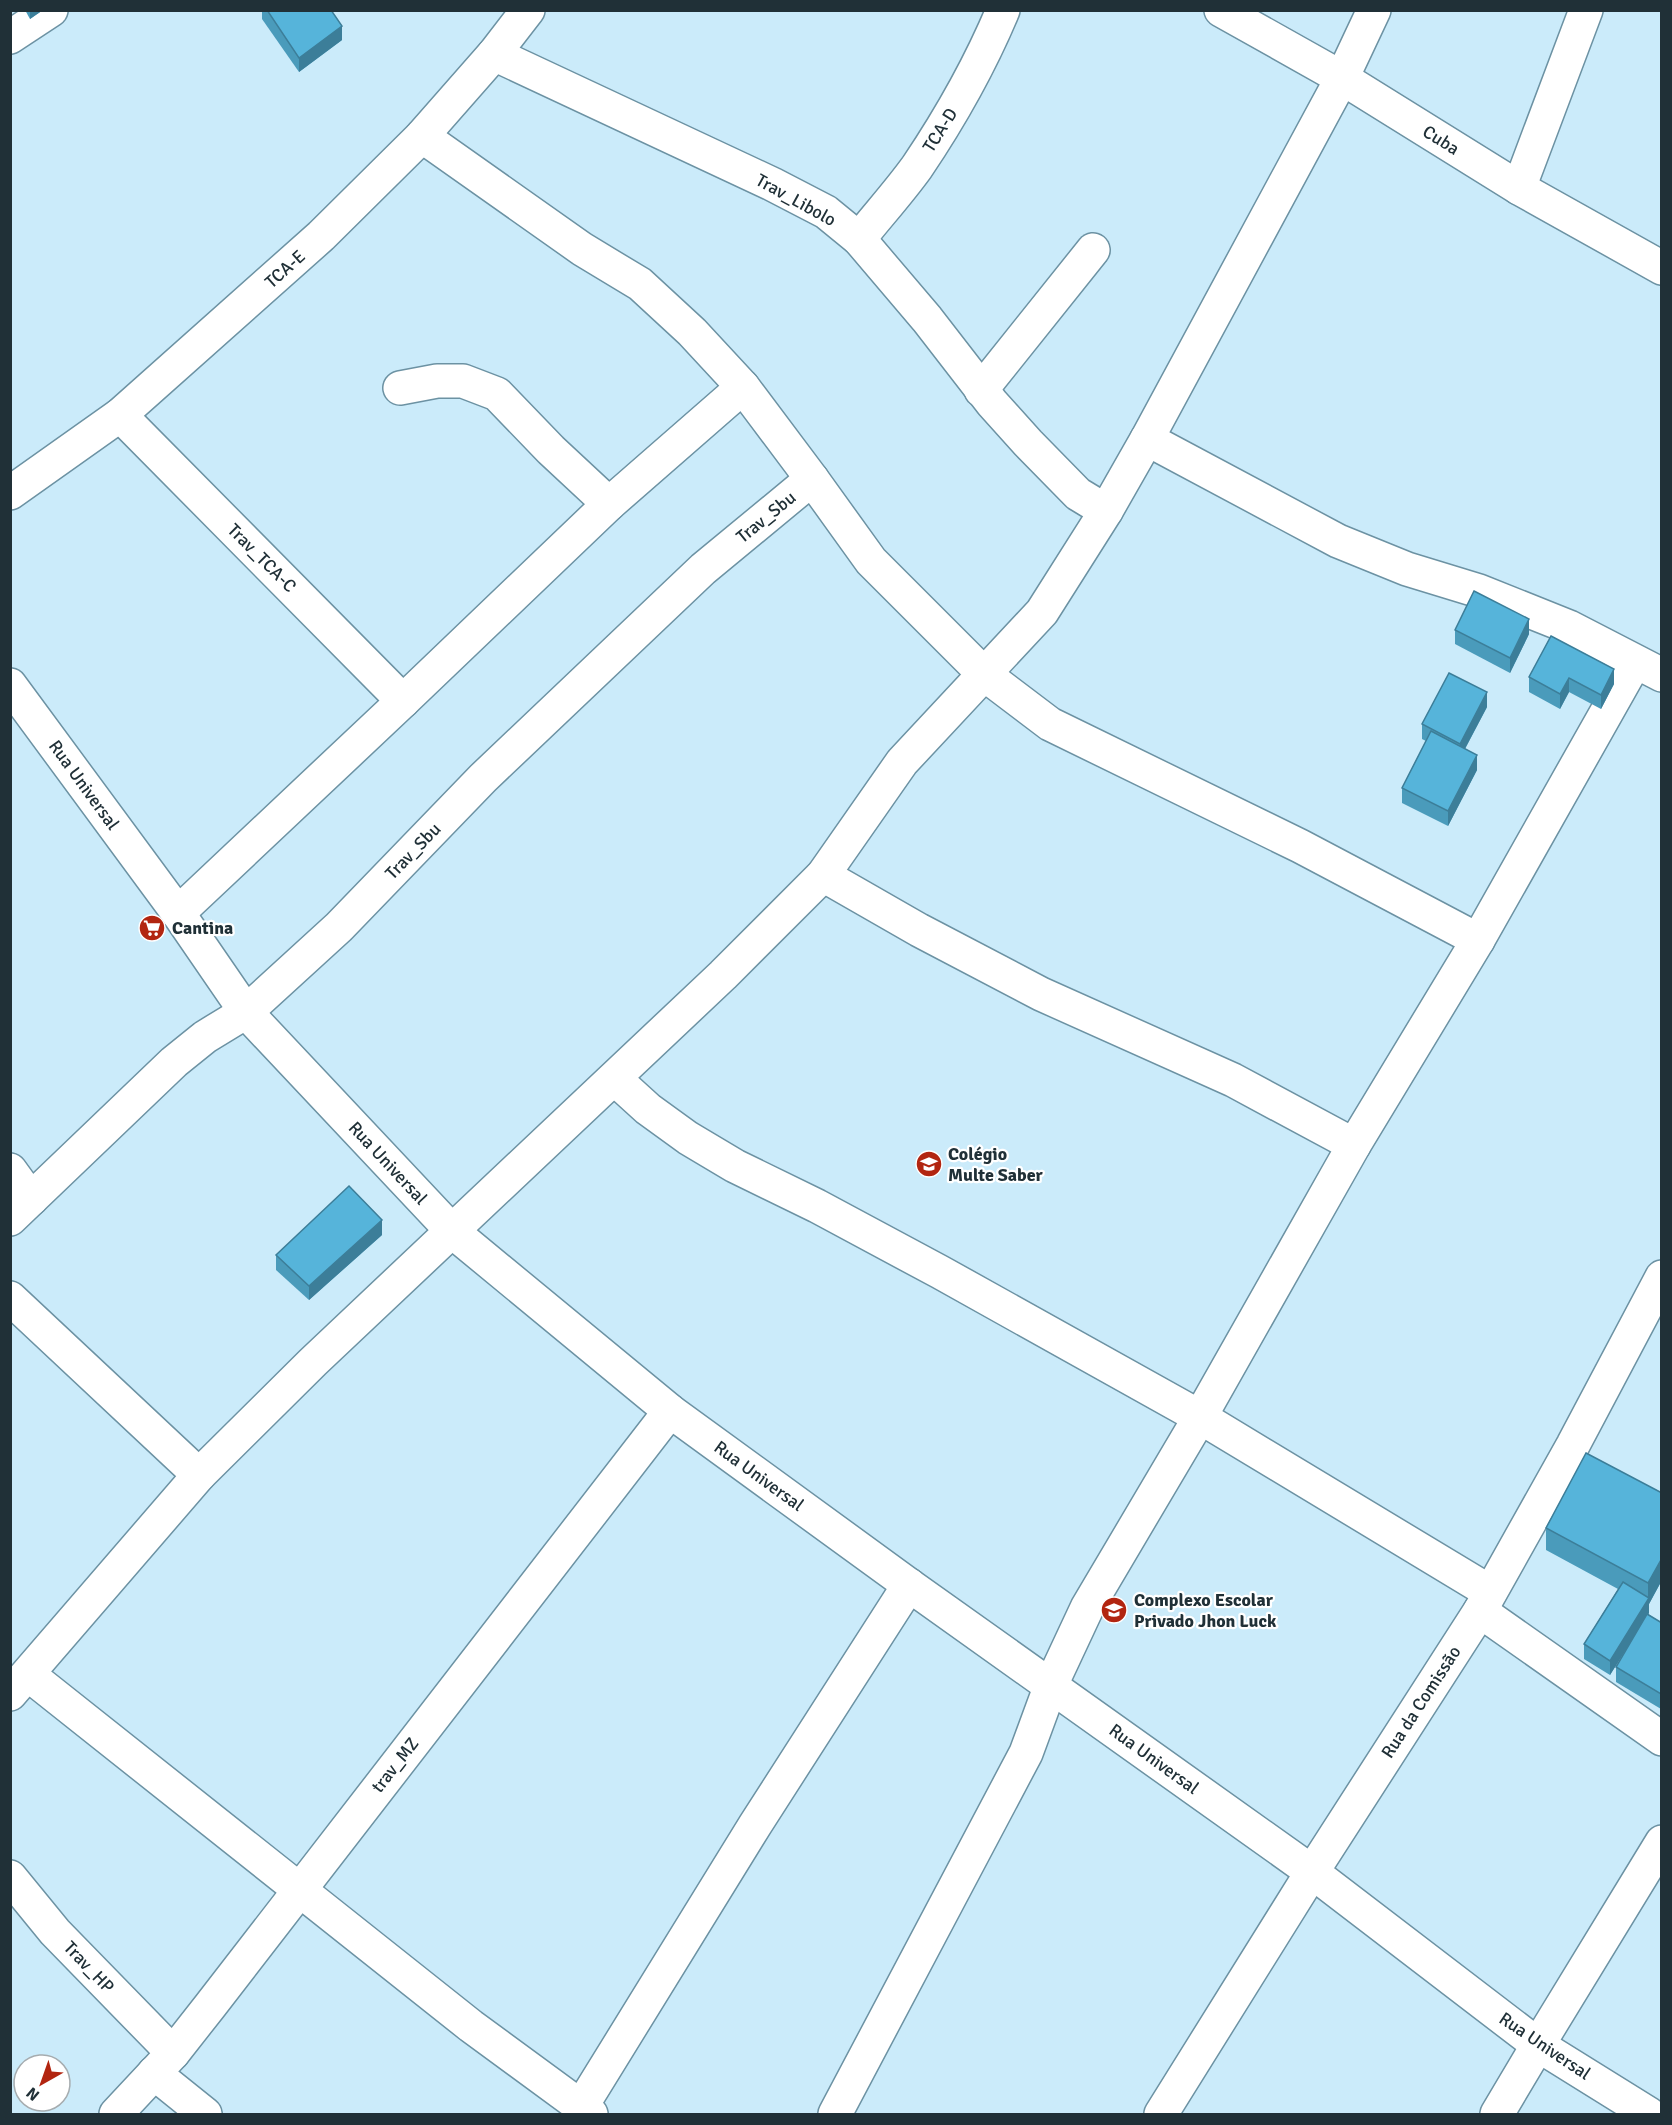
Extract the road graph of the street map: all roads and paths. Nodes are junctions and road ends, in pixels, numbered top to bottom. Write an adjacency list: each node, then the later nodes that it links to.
1 (51, 10): 7 (street)
2 (528, 10): 8 (street, TCA-E)
3 (1003, 10): 12 (street, TCA-D)
4 (1221, 10): 9 (street, Cuba)
5 (1374, 10): 9 (street)
6 (1586, 10): 11 (street)
7 (10, 37)
8 (494, 54): 10 (street, TCA-E); 12 (street, Trav_Libolo)
9 (1342, 78): 11 (street, Cuba); 19 (street)
10 (422, 136): 15 (street); 18 (street, TCA-E)
11 (1519, 188): 14 (street, Cuba)
12 (859, 239): 17 (street, Trav_Libolo)
13 (1093, 250): 17 (street)
14 (1662, 268)
15 (743, 387): 20 (street); 22 (street)
16 (400, 388): 22 (street)
17 (981, 390): 23 (street, Trav_Libolo)
18 (120, 415): 21 (street, TCA-E); 27 (street, Trav_TCA-C)
19 (1147, 439): 23 (street); 24 (street)
20 (812, 479): 25 (street); 31 (street, Trav_Sbu)
21 (10, 493)
22 (609, 504): 27 (street)
23 (1106, 511): 25 (street)
24 (1648, 668): 30 (street)
25 (984, 674): 28 (street); 30 (street)
26 (10, 685): 29 (street, Rua Universal)
27 (403, 701): 29 (street)
28 (823, 875): 32 (street); 33 (street)
29 (178, 913): 31 (street, Rua Universal)
30 (1478, 940): 33 (street)
31 (246, 1012): 35 (street, Trav_Sbu); 36 (street, Rua Universal)
32 (615, 1078): 36 (street); 40 (street)
33 (1354, 1145): 40 (street)
34 (10, 1170): 35 (street)
35 (21, 1209)
36 (453, 1232): 39 (street, Rua Universal); 41 (street)
37 (1662, 1277): 43 (street, Rua da Comissão)
38 (10, 1298): 41 (street)
39 (670, 1411): 42 (street, Rua Universal); 50 (street, trav_MZ)
40 (1200, 1417): 43 (street); 45 (street)
41 (199, 1475): 44 (street)
42 (909, 1585): 45 (street, Rua Universal); 53 (street)
43 (1485, 1602): 46 (street); 48 (street, Rua da Comissão)
44 (20, 1684): 50 (street)
45 (1051, 1685): 48 (street, Rua Universal); 56 (street)
46 (1662, 1739)
47 (1662, 1842): 51 (street)
48 (1312, 1872): 51 (street, Rua Universal); 57 (street, Rua da Comissão)
49 (10, 1876): 52 (street, Trav_HP)
50 (298, 1890): 52 (street, trav_MZ); 53 (street)
51 (1538, 2045): 58 (street); 59 (street, Rua Universal)
52 (163, 2063): 54 (street, trav_MZ); 55 (street, Trav_HP)
53 (586, 2111)
54 (116, 2115)
55 (205, 2115)
56 (836, 2115)
57 (1161, 2115)
58 (1497, 2115)
59 (1649, 2115)

